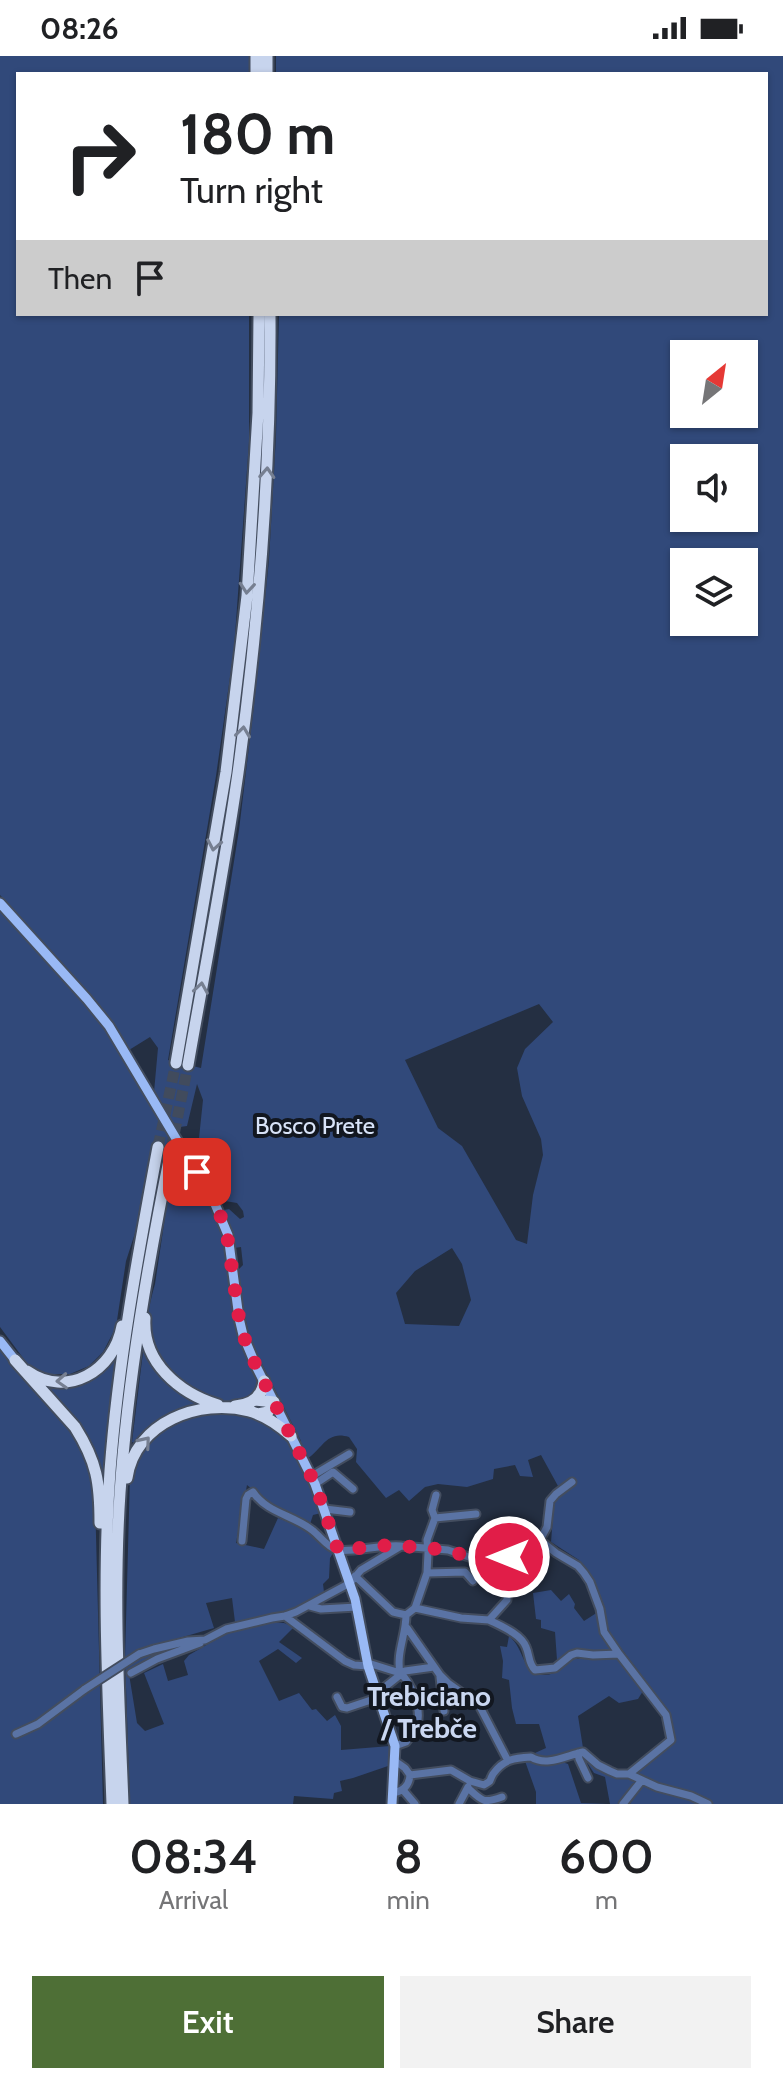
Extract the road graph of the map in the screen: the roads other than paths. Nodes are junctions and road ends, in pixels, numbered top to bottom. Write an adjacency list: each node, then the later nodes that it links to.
1 (259, 316): 2 (highway, one-way to 2)
2 (270, 316)
3 (0, 903): 8 (main road)
4 (164, 1148): 5 (highway)
5 (149, 1228): 7 (highway, one-way to 7); 11 (highway); 40 (highway); 47 (highway)
6 (0, 1341): 7 (main road)
7 (15, 1360): 40 (highway)
8 (264, 1381): 9 (highway); 10 (main road)
9 (255, 1400): 10 (highway); 11 (highway)
10 (274, 1402): 12 (highway); 13 (main road)
11 (229, 1407): 12 (highway); 47 (highway, one-way to 11)
12 (258, 1414): 13 (highway)
13 (291, 1436): 15 (main road)
14 (349, 1454): 15 (street)
15 (314, 1480): 17 (street); 19 (main road)
16 (572, 1482): 23 (street)
17 (353, 1489)
18 (436, 1495): 22 (street)
19 (325, 1509): 20 (street); 27 (main road)
20 (350, 1512)
21 (476, 1514): 22 (street)
22 (435, 1518): 26 (street)
23 (540, 1540): 28 (street); 41 (street)
24 (242, 1541): 27 (street)
25 (401, 1546): 26 (street); 27 (street); 30 (street)
26 (427, 1547): 28 (street); 29 (street)
27 (338, 1550): 30 (main road)
28 (509, 1557): 37 (street)
29 (427, 1573): 31 (street); 34 (street)
30 (352, 1580): 32 (street); 33 (main road); 35 (street)
31 (473, 1581)
32 (310, 1606): 33 (street); 36 (street)
33 (357, 1607): 42 (main road)
34 (415, 1608): 35 (street); 37 (street)
35 (406, 1615): 38 (street)
36 (285, 1616): 39 (street); 42 (street)
37 (489, 1620): 41 (street)
38 (407, 1628): 43 (street); 45 (street)
39 (205, 1640): 44 (street); 51 (street, bridge)
40 (106, 1645): 63 (highway)
41 (619, 1654): 56 (street)
42 (368, 1664): 45 (street); 48 (main road)
43 (434, 1667): 45 (street); 46 (street)
44 (131, 1673)
45 (400, 1673): 48 (street); 52 (street)
46 (440, 1675): 50 (street); 54 (street)
47 (119, 1682): 64 (highway)
48 (377, 1696): 49 (street); 52 (main road)
49 (337, 1697)
50 (444, 1711)
51 (16, 1734)
52 (395, 1746): 55 (main road)
53 (578, 1753): 54 (street); 56 (street); 58 (street)
54 (507, 1759): 60 (street)
55 (395, 1761): 57 (street); 61 (main road)
56 (629, 1774): 59 (street)
57 (410, 1775): 60 (street); 61 (street)
58 (588, 1778)
59 (642, 1780): 68 (street); 69 (street)
60 (469, 1784): 62 (street); 67 (street)
61 (398, 1792): 65 (main road); 66 (street)
62 (502, 1797)
63 (112, 1804)
64 (123, 1804)
65 (392, 1804)
66 (415, 1804)
67 (459, 1804)
68 (623, 1804)
69 (708, 1804)

